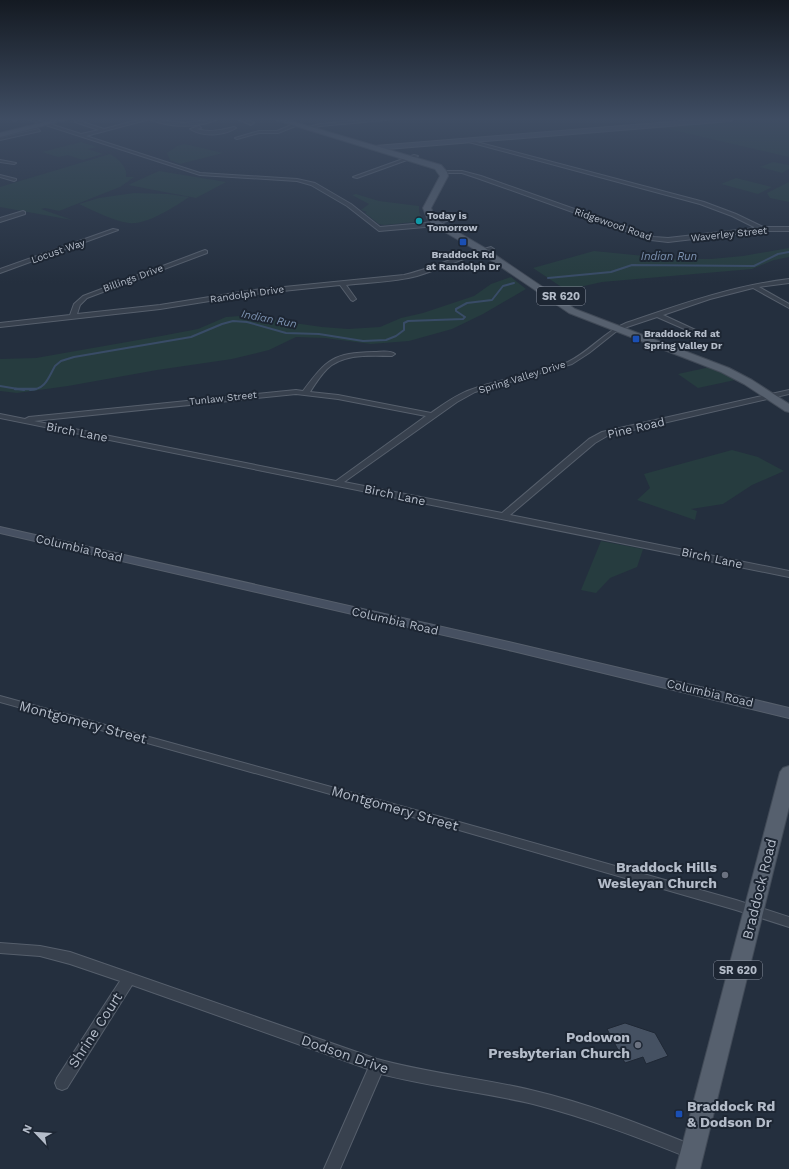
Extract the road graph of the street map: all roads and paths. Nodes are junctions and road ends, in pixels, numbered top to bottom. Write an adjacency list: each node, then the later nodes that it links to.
1 (199, 174): 14 (street)
2 (366, 174): 8 (street)
3 (446, 174): 14 (main road)
4 (449, 174): 10 (main road)
5 (468, 174): 18 (street, Ridgewood Road)
6 (592, 174): 15 (street)
7 (0, 176): 9 (street)
8 (356, 177)
9 (14, 180)
10 (448, 186)
11 (23, 213): 13 (street)
12 (438, 213): 14 (main road, SR 620)
13 (0, 220)
14 (440, 222): 19 (main road, SR 620)
15 (762, 229): 16 (street, Waverley Street); 18 (street, Waverley Street)
16 (789, 229)
17 (115, 230): 21 (street, Locust Way)
18 (668, 240)
19 (487, 249): 23 (street, Randolph Drive); 30 (main road, SR 620)
20 (205, 252): 28 (street, Billings Drive)
21 (0, 271)
22 (789, 281): 24 (street, Spring Valley Drive)
23 (341, 283): 25 (street); 28 (street, Randolph Drive)
24 (753, 286): 26 (street); 27 (street, Spring Valley Drive)
25 (353, 300)
26 (789, 306)
27 (656, 314): 30 (street, Spring Valley Drive); 31 (street)
28 (73, 317): 29 (street, Randolph Drive)
29 (0, 325)
30 (620, 327): 34 (main road, SR 620); 37 (street, Spring Valley Drive)
31 (700, 334)
32 (392, 354): 33 (street)
33 (306, 392): 36 (street, Tunlaw Street); 37 (street, Tunlaw Street)
34 (782, 396): 35 (main road, SR 620); 42 (street, Pine Road)
35 (789, 409)
36 (90, 413): 39 (street, Tunlaw Street); 40 (street)
37 (431, 415): 41 (street, Spring Valley Drive)
38 (0, 416): 39 (street, Birch Lane)
39 (14, 419): 40 (street, Birch Lane)
40 (86, 434): 41 (street, Birch Lane)
41 (338, 483): 42 (street, Birch Lane)
42 (504, 516): 44 (street, Birch Lane)
43 (0, 530): 46 (street, Columbia Road)
44 (789, 574)
45 (0, 700): 48 (street, Montgomery Street)
46 (789, 713)
47 (789, 772): 48 (main road, Braddock Road / SR 620)
48 (754, 910): 49 (street, Montgomery Street); 54 (main road, Braddock Road / SR 620)
49 (789, 922)
50 (0, 948): 51 (street, Dodson Drive)
51 (129, 978): 52 (street, Dodson Drive); 53 (street, Shrine Court)
52 (377, 1066): 54 (street, Dodson Drive); 55 (street)
53 (62, 1083)
54 (690, 1161)
55 (332, 1169)

